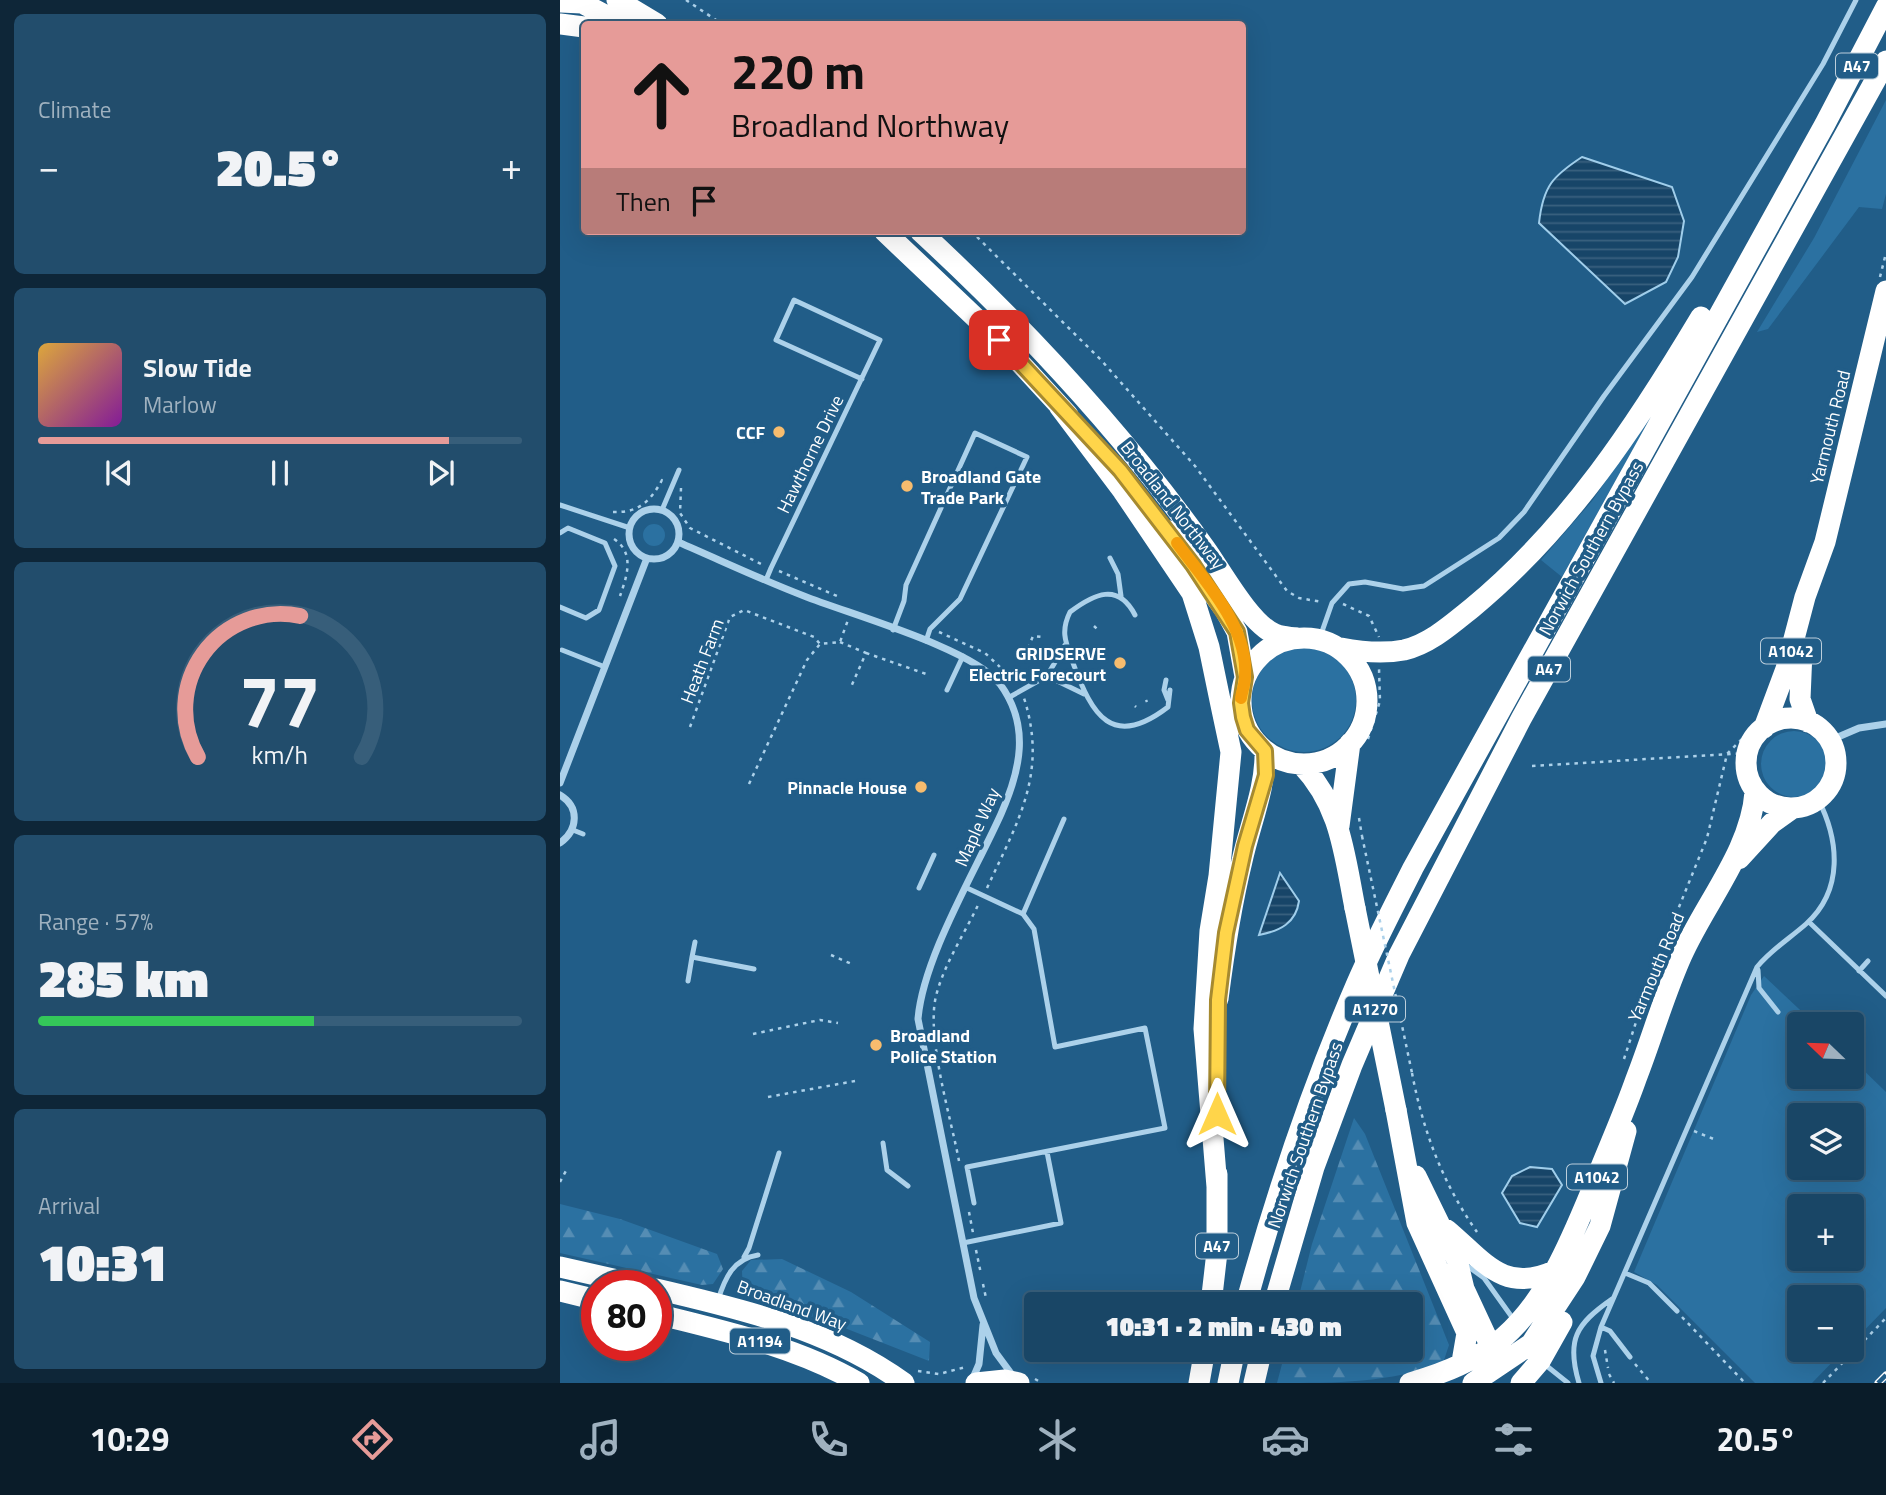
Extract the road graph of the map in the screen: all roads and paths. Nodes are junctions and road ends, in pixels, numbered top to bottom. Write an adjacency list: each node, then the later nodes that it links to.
1 (617, 0): 8 (highway)
2 (633, 0): 9 (highway)
3 (686, 0): 10 (path)
4 (1856, 0): 38 (lane)
5 (560, 2): 7 (highway)
6 (1886, 7): 14 (highway, A47)
7 (616, 21)
8 (652, 21)
9 (660, 21)
10 (718, 21)
11 (560, 24): 12 (highway)
12 (581, 27)
13 (1886, 61): 140 (highway, Norwich Southern Bypass / A47)
14 (1825, 124): 57 (highway, A47); 139 (highway, Norwich Southern Bypass / A47)
15 (888, 235): 20 (highway, Broadland Northway)
16 (924, 235): 46 (highway, Broadland Northway)
17 (975, 235): 38 (path)
18 (1886, 291): 34 (highway, Yarmouth Road / A1042)
19 (862, 379): 19 (lane, Hawthorne Drive); 35 (lane, Hawthorne Drive)
20 (1059, 406): 61 (highway, Broadland Northway); 124 (highway, A47)
21 (679, 470): 26 (lane)
22 (662, 481): 25 (path)
23 (683, 489): 33 (path)
24 (560, 505): 27 (lane)
25 (602, 509)
26 (662, 510): 27 (street); 30 (street)
27 (630, 528): 31 (street)
28 (560, 533): 39 (lane)
29 (608, 535): 37 (path)
30 (678, 542): 31 (street); 35 (street, Maple Way)
31 (647, 558): 58 (street)
32 (1110, 558): 36 (lane)
33 (754, 561)
34 (1816, 573): 69 (highway, Yarmouth Road / A1042); 72 (highway, Yarmouth Road / A1042)
35 (766, 580): 40 (street, Maple Way)
36 (1121, 596): 41 (lane); 51 (lane)
37 (619, 597)
38 (1332, 603): 47 (lane); 57 (path)
39 (560, 607)
40 (850, 614): 43 (street, Maple Way); 49 (path)
41 (1135, 615)
42 (1094, 626): 44 (path)
43 (893, 630): 48 (street, Maple Way); 48 (lane)
44 (1099, 631)
45 (1042, 636): 52 (path)
46 (1296, 638): 47 (highway); 61 (highway)
47 (1319, 640): 53 (highway)
48 (926, 641): 56 (street, Maple Way)
49 (840, 642): 50 (path); 55 (path)
50 (820, 644): 71 (path, Heath Farm); 80 (path)
51 (1065, 645): 60 (lane); 66 (lane)
52 (1028, 648)
53 (1341, 648): 57 (highway, A47); 74 (highway)
54 (562, 650): 58 (lane)
55 (866, 653): 59 (path); 63 (path)
56 (962, 656): 64 (lane); 67 (street, Maple Way)
57 (1380, 661)
58 (605, 667): 79 (street)
59 (929, 675)
60 (1047, 676): 66 (lane); 67 (lane)
61 (1245, 677): 75 (highway)
62 (1166, 680): 68 (lane)
63 (850, 687)
64 (947, 690)
65 (1170, 690): 68 (lane)
66 (1084, 694): 68 (lane)
67 (1008, 698): 94 (street, Maple Way)
68 (1170, 703)
69 (1808, 722): 72 (highway); 73 (highway)
70 (1886, 724): 73 (street)
71 (690, 727)
72 (1764, 728): 76 (highway)
73 (1831, 740): 83 (highway)
74 (1350, 743): 77 (highway); 86 (highway, A1270)
75 (1265, 751): 77 (highway); 124 (highway, A47)
76 (1737, 754): 78 (path); 81 (highway); 111 (path)
77 (1301, 764): 86 (highway, A1270)
78 (1532, 766)
79 (560, 783)
80 (748, 784)
81 (1755, 792): 84 (highway); 92 (highway, Yarmouth Road / A1042)
82 (560, 795): 87 (street)
83 (1818, 799): 84 (highway); 97 (lane)
84 (1793, 808): 92 (highway, Yarmouth Road / A1042)
85 (1065, 819): 95 (lane)
86 (1339, 826): 118 (highway, A1270, bridge)
87 (573, 830): 88 (lane); 90 (street)
88 (583, 834)
89 (1362, 836): 127 (path, bridge)
90 (560, 843)
91 (934, 855): 93 (lane)
92 (1726, 873): 111 (highway, Yarmouth Road / A1042)
93 (919, 888)
94 (967, 888): 95 (lane); 129 (street, Maple Way)
95 (1023, 914): 117 (lane)
96 (972, 919): 121 (path)
97 (1809, 922): 103 (lane); 105 (lane)
98 (695, 942): 100 (lane)
99 (831, 955): 102 (path)
100 (692, 957): 104 (lane); 106 (lane)
101 (1868, 961): 105 (lane)
102 (854, 965)
103 (1757, 967): 108 (lane); 114 (lane)
104 (754, 969)
105 (1859, 971): 107 (lane)
106 (688, 981)
107 (1886, 996)
108 (1778, 1012)
109 (838, 1023): 110 (path)
110 (753, 1034)
111 (1628, 1076): 134 (highway, Yarmouth Road / A1042); 152 (highway, Yarmouth Road / A1042)
112 (855, 1081): 113 (path)
113 (768, 1097)
114 (1688, 1128): 115 (path); 136 (lane)
115 (1716, 1140)
116 (883, 1143): 123 (lane)
117 (1047, 1152): 125 (lane); 128 (lane)
118 (1405, 1152): 126 (highway, A1270); 152 (highway, A1270)
119 (779, 1153): 131 (lane)
120 (568, 1167): 122 (path)
121 (960, 1167)
122 (560, 1182)
123 (908, 1186)
124 (1217, 1187): 138 (highway, A47)
125 (971, 1204): 128 (path)
126 (1437, 1222): 132 (highway, A1270); 134 (highway)
127 (1480, 1236)
128 (975, 1240): 129 (lane); 145 (path)
129 (962, 1243): 149 (street, Maple Way)
130 (758, 1255): 131 (lane)
131 (744, 1257): 144 (lane)
132 (1457, 1259): 152 (highway); 152 (lane)
133 (560, 1267): 135 (highway)
134 (1554, 1271): 152 (highway, Yarmouth Road / A1042)
135 (581, 1272)
136 (1625, 1273): 143 (lane); 146 (lane)
137 (560, 1291): 142 (highway)
138 (1212, 1292)
139 (1250, 1292)
140 (1278, 1292)
141 (672, 1293): 144 (highway, Broadland Way / A1194)
142 (581, 1296)
143 (1612, 1299): 150 (lane); 169 (lane)
144 (717, 1303): 159 (highway, Broadland Way / A1194)
145 (989, 1306)
146 (1677, 1311): 173 (path)
147 (672, 1318): 158 (highway, A1194)
148 (1886, 1318): 174 (path)
149 (983, 1324): 160 (street, Maple Way); 162 (street, Maple Way)
150 (1601, 1327): 151 (lane); 170 (lane)
151 (1610, 1331): 153 (lane); 171 (path)
152 (1507, 1348): 157 (highway, Yarmouth Road / A1042); 166 (highway); 167 (highway); 168 (lane)
153 (1630, 1357): 172 (path)
154 (1203, 1362): 163 (highway)
155 (1232, 1362): 164 (highway)
156 (1259, 1362): 165 (highway)
157 (1486, 1381)
158 (859, 1383)
159 (904, 1383)
160 (970, 1383)
161 (976, 1383): 162 (highway)
162 (1020, 1383)
163 (1199, 1383)
164 (1228, 1383)
165 (1254, 1383)
166 (1410, 1383)
167 (1521, 1383)
168 (1568, 1383)
169 (1579, 1383)
170 (1601, 1383)
171 (1614, 1383)
172 (1651, 1383)
173 (1745, 1383)
174 (1823, 1383)

